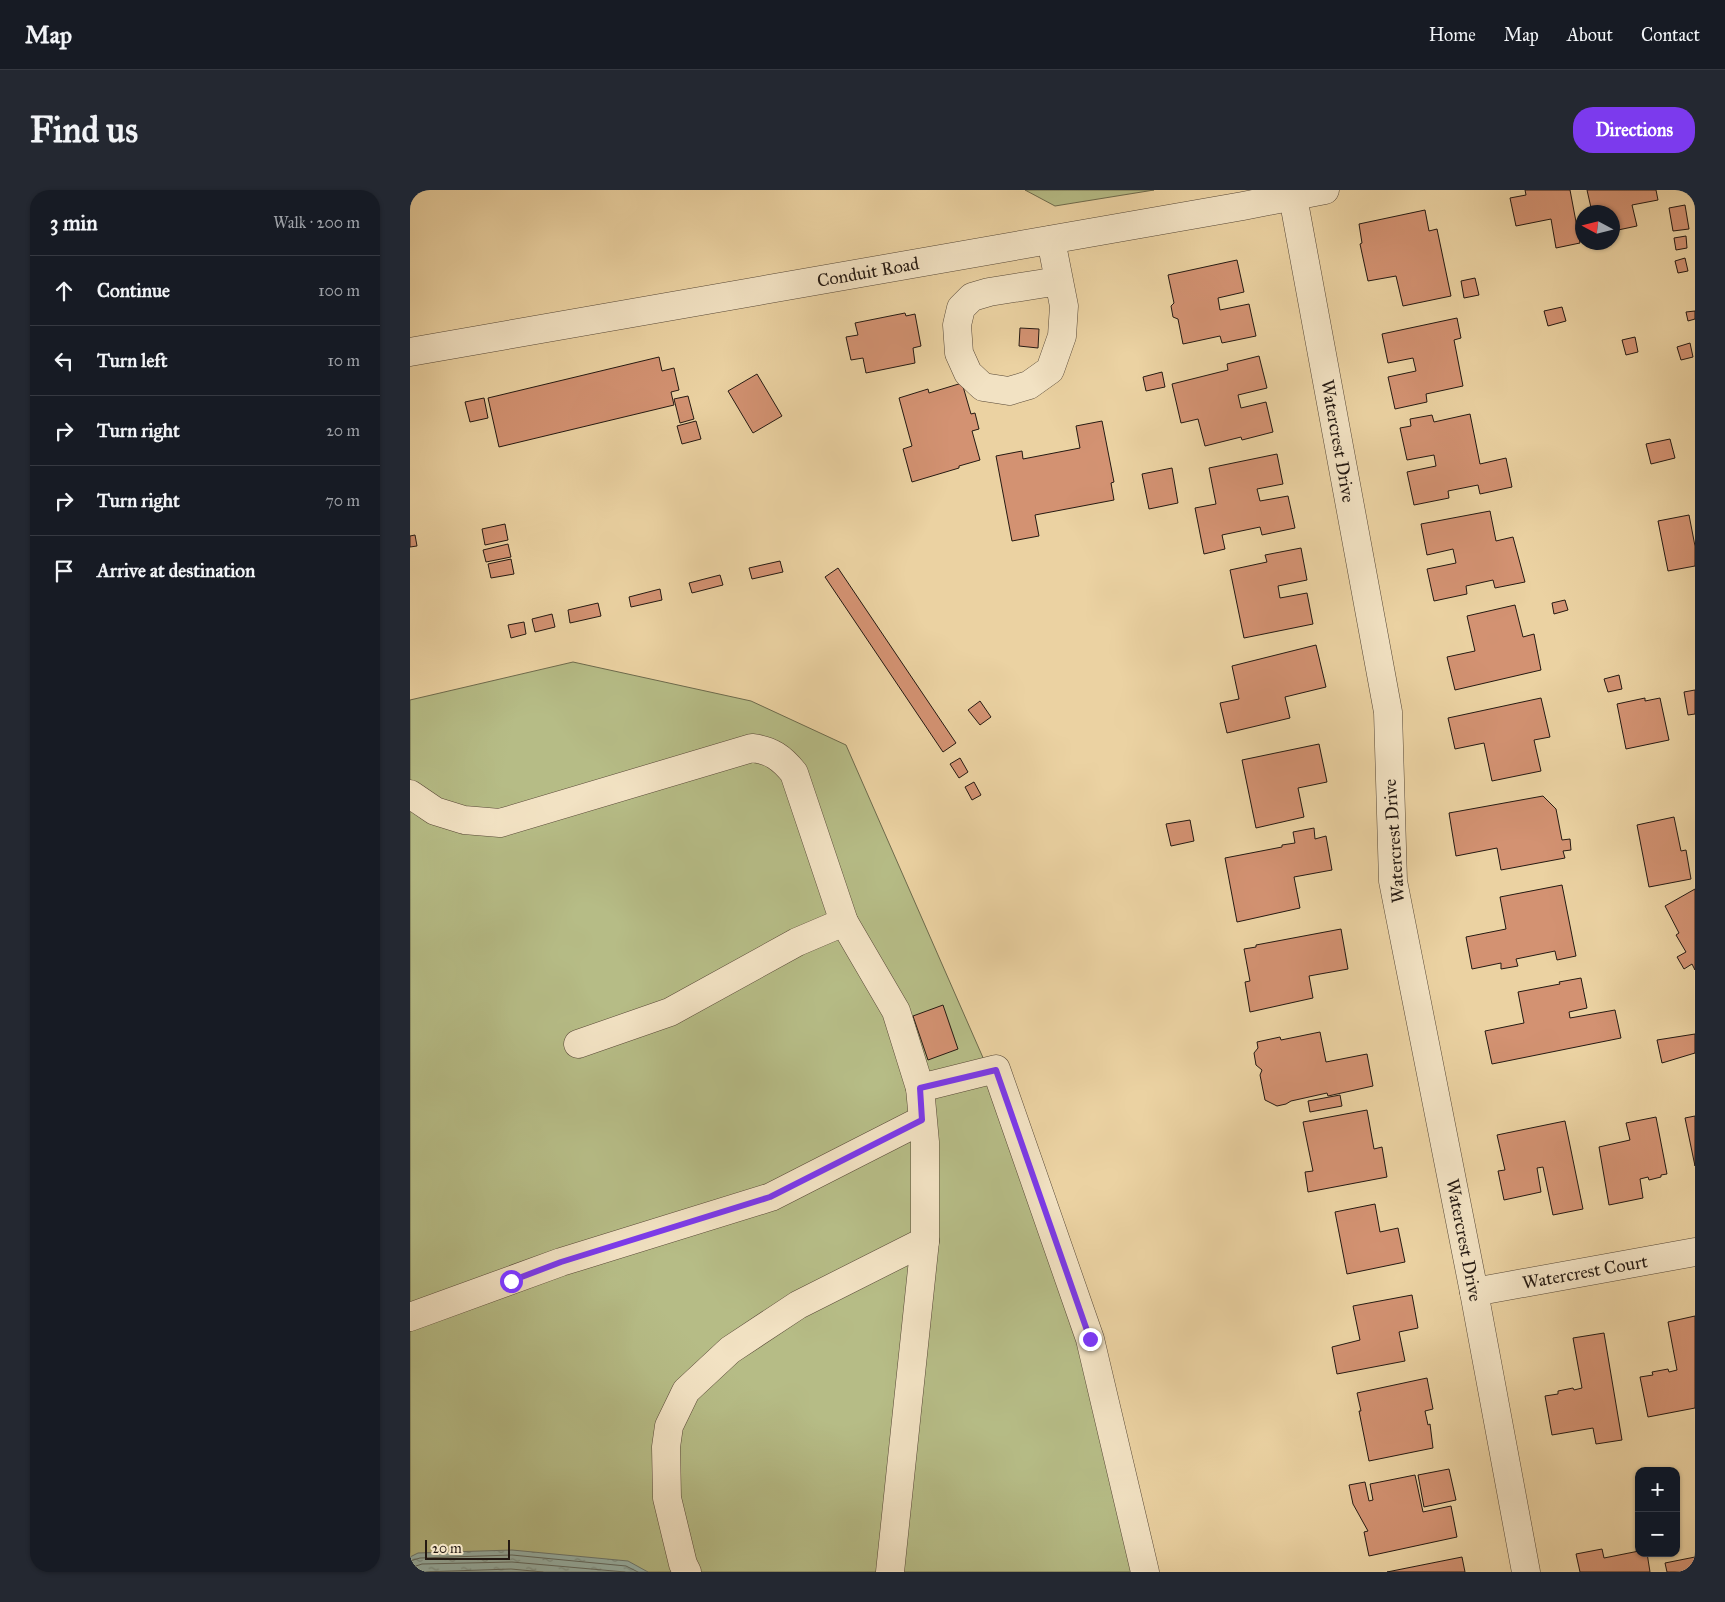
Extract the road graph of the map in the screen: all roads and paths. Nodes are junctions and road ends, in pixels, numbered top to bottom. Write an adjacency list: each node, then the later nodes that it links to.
1 (1325, 190): 2 (street, Conduit Road)
2 (1294, 197): 3 (street, Conduit Road); 14 (street, Watercrest Drive)
3 (1242, 198): 4 (street, Conduit Road)
4 (1051, 240): 5 (street); 6 (street, Conduit Road)
5 (1058, 280): 5 (street)
6 (410, 352)
7 (410, 794): 8 (street)
8 (844, 922): 9 (street); 10 (street)
9 (578, 1044)
10 (920, 1088): 11 (street); 18 (street)
11 (922, 1120): 12 (street); 15 (street)
12 (925, 1242): 16 (street); 17 (street)
13 (1695, 1252): 14 (street, Watercrest Court)
14 (1474, 1292): 19 (street, Watercrest Drive)
15 (410, 1317)
16 (687, 1572)
17 (890, 1572)
18 (1145, 1572)
19 (1526, 1572)

